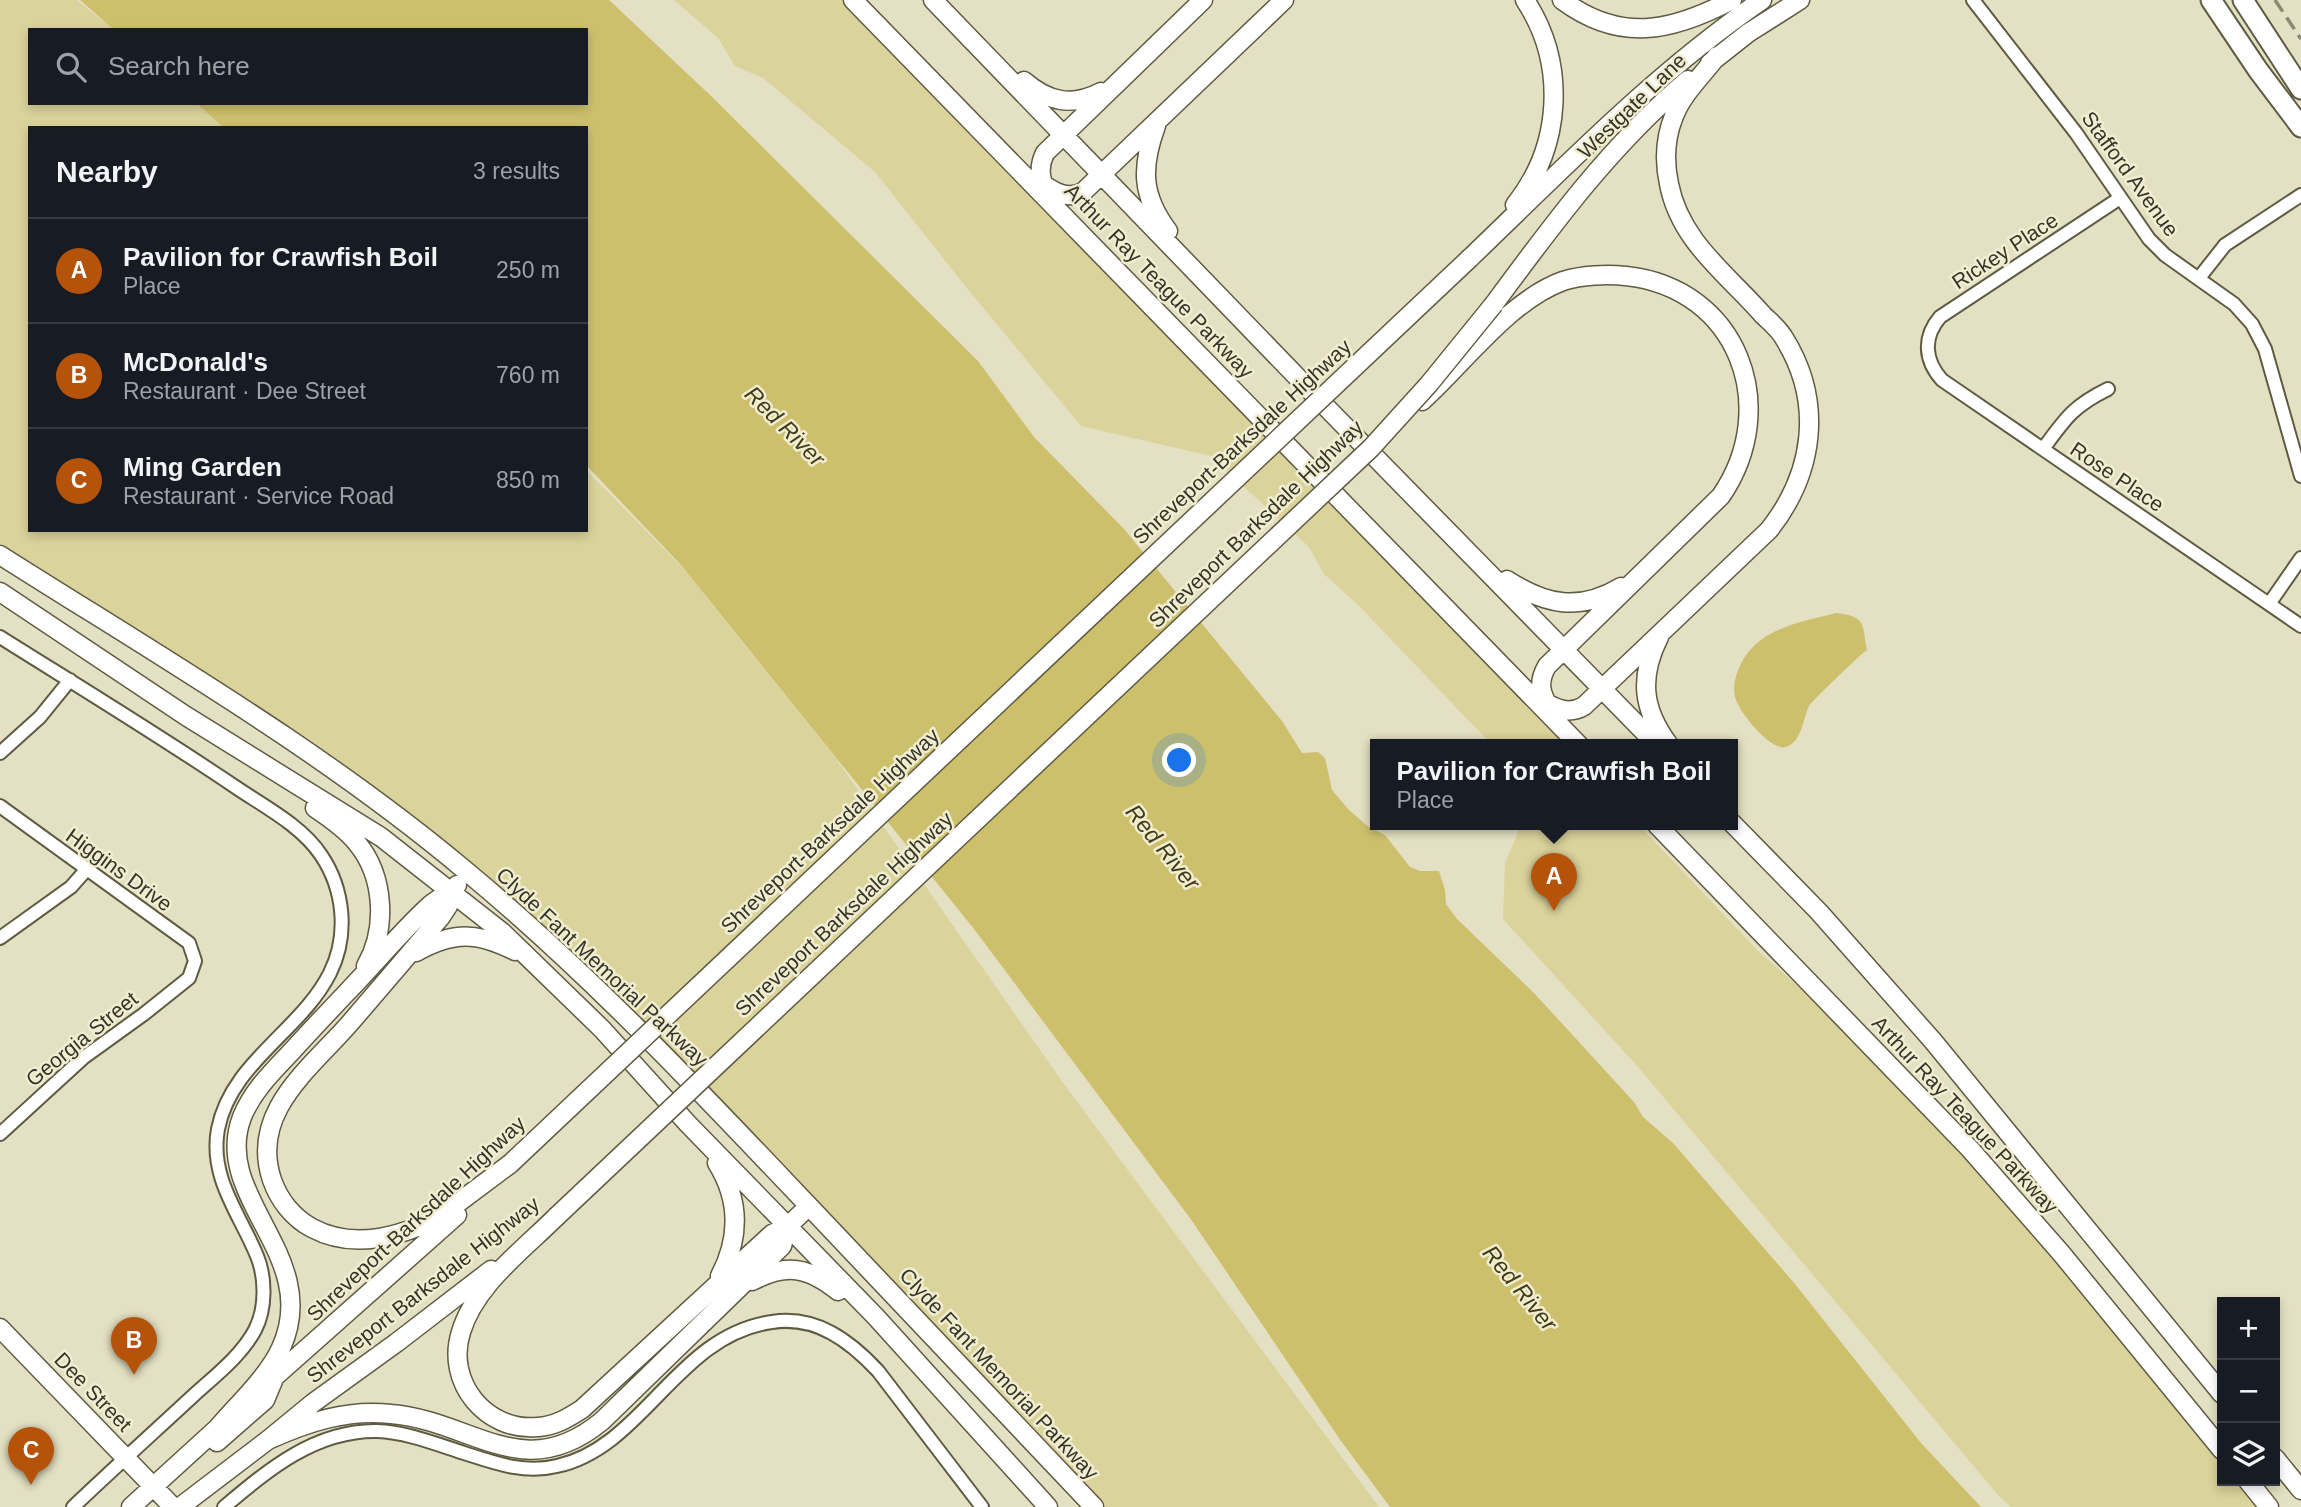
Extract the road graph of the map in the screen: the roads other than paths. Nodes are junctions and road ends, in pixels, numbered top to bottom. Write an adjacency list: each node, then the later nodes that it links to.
1 (853, 0): 21 (main road, Arthur Ray Teague Parkway)
2 (933, 0): 13 (main road, Arthur Ray Teague Parkway)
3 (1203, 0): 16 (main road)
4 (1284, 0): 18 (main road)
5 (1525, 0): 27 (main road)
6 (1562, 0): 7 (main road)
7 (1732, 0)
8 (1762, 0): 27 (main road, Westgate Lane)
9 (1800, 0): 15 (main road, Westgate Lane)
10 (1973, 0): 25 (street, Stafford Avenue)
11 (2211, 0): 14 (main road)
12 (2245, 3): 14 (main road); 17 (main road)
13 (950, 17): 16 (main road); 20 (main road, Arthur Ray Teague Parkway)
14 (2225, 22): 19 (main road)
15 (1717, 57): 30 (main road, Westgate Lane); 43 (main road)
16 (1116, 83): 20 (main road)
17 (2301, 89)
18 (1158, 120): 22 (main road); 28 (main road)
19 (2301, 127)
20 (1062, 134): 22 (main road, Arthur Ray Teague Parkway); 23 (main road)
21 (1020, 170): 23 (main road); 26 (main road, Arthur Ray Teague Parkway)
22 (1102, 175): 23 (main road); 28 (main road, Arthur Ray Teague Parkway)
23 (1043, 185): 26 (main road)
24 (2301, 195): 29 (street)
25 (2120, 198): 29 (street, Stafford Avenue); 31 (street, Rickey Place)
26 (1055, 207): 47 (main road, Arthur Ray Teague Parkway)
27 (1476, 252): 69 (main road, Shreveport-Barksdale Highway, bridge)
28 (1199, 273): 37 (main road, Arthur Ray Teague Parkway)
29 (2199, 278): 35 (street, Stafford Avenue)
30 (1494, 304): 33 (main road, Shreveport Barksdale Highway, bridge)
31 (1927, 348): 34 (street, Rose Place)
32 (2108, 389): 34 (street)
33 (1371, 448): 39 (main road, bridge); 71 (main road, Shreveport Barksdale Highway, bridge)
34 (2043, 449): 41 (street, Rose Place)
35 (2301, 476)
36 (0, 555): 60 (main road, Clyde Fant Memorial Parkway)
37 (1475, 558): 39 (main road); 45 (main road, Arthur Ray Teague Parkway)
38 (2301, 558): 41 (street)
39 (1648, 565): 45 (main road)
40 (0, 592): 50 (main road, Clyde Fant Memorial Parkway)
41 (2269, 604): 42 (street, Rose Place)
42 (2301, 626)
43 (1663, 629): 48 (main road); 54 (main road)
44 (0, 637): 46 (street)
45 (1564, 649): 48 (main road, Arthur Ray Teague Parkway); 49 (main road)
46 (70, 680): 55 (street); 82 (street)
47 (1524, 688): 49 (main road); 51 (main road, Arthur Ray Teague Parkway)
48 (1602, 689): 49 (main road); 53 (main road, Arthur Ray Teague Parkway)
49 (1547, 704): 51 (main road)
50 (196, 722): 61 (main road, Clyde Fant Memorial Parkway); 66 (main road)
51 (1560, 725): 52 (main road, Arthur Ray Teague Parkway)
52 (1573, 739)
53 (1651, 739)
54 (1665, 739)
55 (0, 753)
56 (0, 806): 59 (street, Higgins Drive)
57 (1738, 829): 78 (main road, Arthur Ray Teague Parkway)
58 (1662, 830): 81 (main road, Arthur Ray Teague Parkway)
59 (86, 870): 62 (street); 65 (street, Higgins Drive)
60 (468, 872): 61 (main road); 70 (main road, Clyde Fant Memorial Parkway)
61 (452, 891): 63 (main road); 64 (main road, Clyde Fant Memorial Parkway); 66 (main road)
62 (0, 938)
63 (407, 957): 64 (main road); 69 (main road)
64 (540, 968): 67 (main road, Clyde Fant Memorial Parkway)
65 (191, 976): 68 (street, Georgia Street)
66 (357, 982): 79 (main road)
67 (688, 1124): 72 (main road, Clyde Fant Memorial Parkway); 73 (main road)
68 (0, 1135)
69 (510, 1164): 77 (main road, Shreveport-Barksdale Highway)
70 (809, 1206): 72 (main road); 93 (main road, Clyde Fant Memorial Parkway)
71 (556, 1217): 73 (main road); 80 (main road, Shreveport Barksdale Highway)
72 (787, 1227): 73 (main road); 74 (main road); 75 (main road, Clyde Fant Memorial Parkway)
73 (716, 1284)
74 (740, 1288): 75 (main road); 80 (main road)
75 (876, 1317): 92 (main road, Clyde Fant Memorial Parkway)
76 (0, 1328): 82 (main road, Dee Street)
77 (275, 1377): 79 (main road, Shreveport-Barksdale Highway); 86 (main road)
78 (2217, 1388)
79 (215, 1431): 86 (main road)
80 (268, 1440): 89 (main road, Shreveport Barksdale Highway)
81 (2217, 1444)
82 (126, 1459): 86 (main road, Dee Street); 87 (street)
83 (2280, 1464): 85 (main road)
84 (2252, 1486): 94 (main road)
85 (2301, 1490)
86 (162, 1496): 88 (main road)
87 (73, 1507)
88 (131, 1507)
89 (180, 1507)
90 (224, 1507): 91 (street)
91 (982, 1507)
92 (1048, 1507)
93 (1094, 1507)
94 (2269, 1507)

